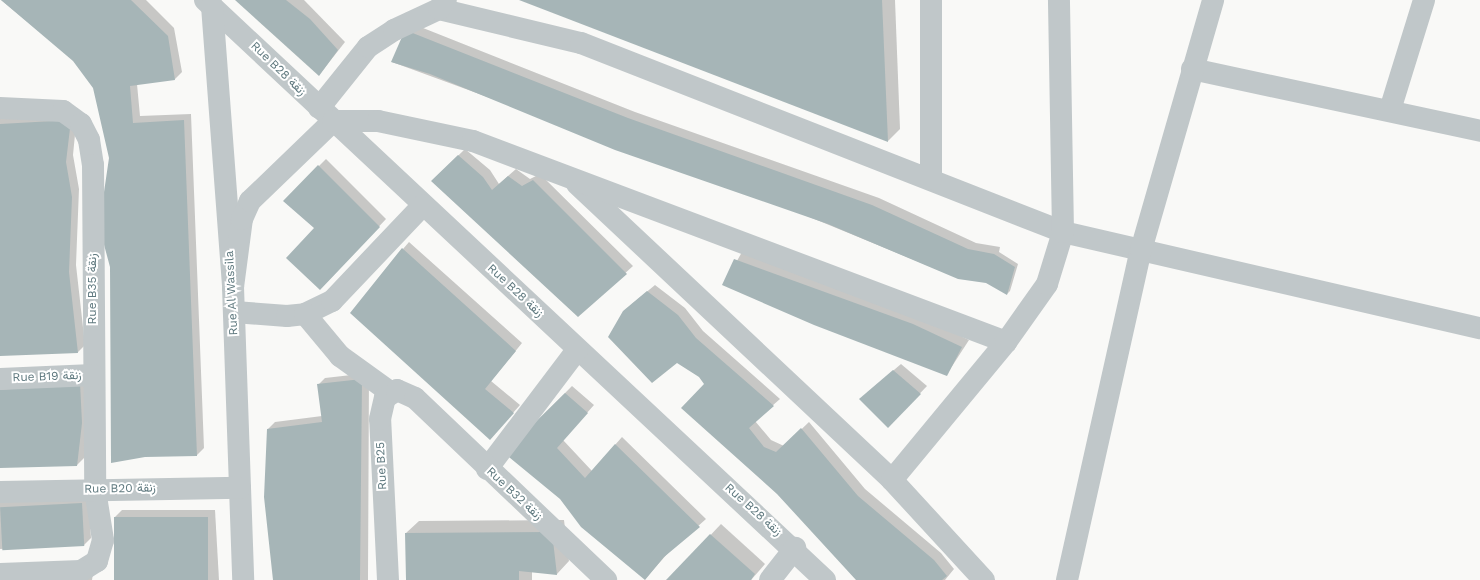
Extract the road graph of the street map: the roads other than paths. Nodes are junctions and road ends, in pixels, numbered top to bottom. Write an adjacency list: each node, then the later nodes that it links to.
1 (1059, 0): 15 (street)
2 (1213, 0): 7 (street)
3 (1424, 0): 9 (street)
4 (927, 2): 13 (street)
5 (209, 3): 10 (street, Rue B28 زنقة); 17 (street, Rue Al Wassila)
6 (443, 5): 10 (street); 13 (street)
7 (1192, 70): 9 (street); 16 (street)
8 (0, 108): 23 (street, Rue B35 زنقة)
9 (1390, 110): 11 (street)
10 (326, 114): 12 (street); 14 (street, Rue B28 زنقة); 17 (street)
11 (1480, 131)
12 (568, 177): 21 (street); 27 (street)
13 (931, 179): 15 (street)
14 (423, 205): 19 (street); 22 (street, Rue B28 زنقة)
15 (1063, 232): 16 (street); 21 (street)
16 (1141, 250): 20 (street); 39 (street)
17 (233, 287): 18 (street, Rue Al Wassila)
18 (234, 312): 19 (street); 28 (street, Rue Al Wassila)
19 (305, 314): 25 (street)
20 (1480, 328)
21 (1006, 342): 27 (street)
22 (578, 350): 26 (street); 31 (street, Rue B28 زنقة)
23 (93, 375): 24 (street, Rue B19 زنقة); 29 (street, Rue B35 زنقة)
24 (0, 379)
25 (390, 392): 26 (street, Rue B32 زنقة); 34 (street, Rue B25)
26 (487, 469): 35 (street, Rue B32 زنقة)
27 (892, 480): 38 (street)
28 (240, 488): 29 (street, Rue B20 زنقة); 33 (street, Rue Al Wassila)
29 (95, 490): 30 (street, Rue B20 زنقة); 32 (street, Rue B35 زنقة)
30 (0, 492)
31 (795, 548): 36 (street); 37 (street, Rue B28 زنقة)
32 (0, 574)
33 (243, 580)
34 (388, 580)
35 (606, 580)
36 (770, 580)
37 (826, 580)
38 (984, 580)
39 (1067, 580)

